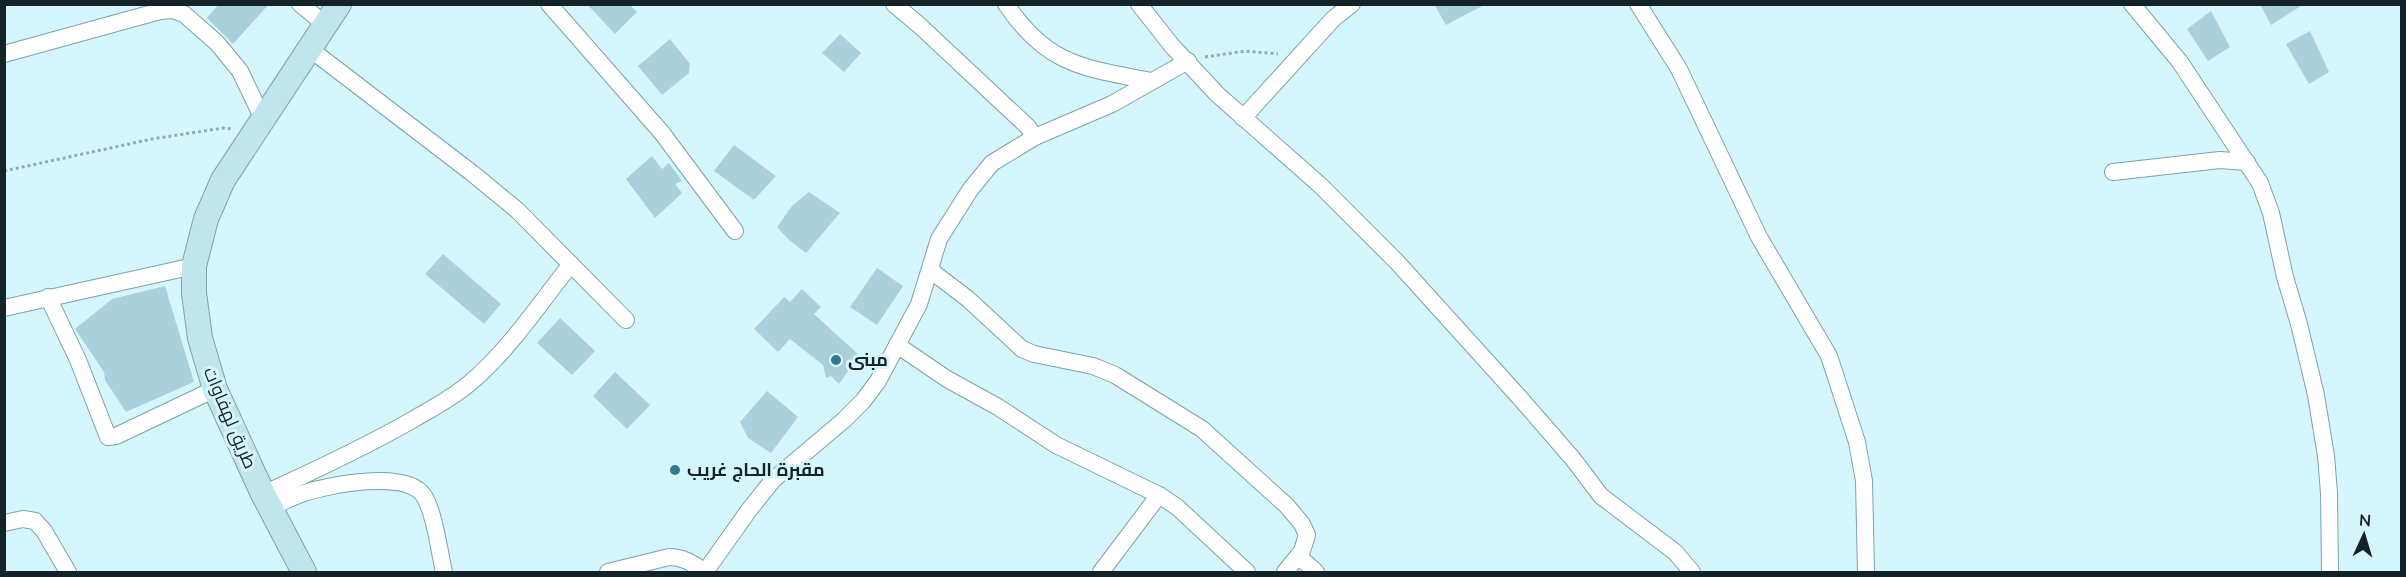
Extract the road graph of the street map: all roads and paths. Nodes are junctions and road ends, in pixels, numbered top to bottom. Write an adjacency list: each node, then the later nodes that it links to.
1 (300, 4): 10 (street)
2 (339, 4): 10 (street, طريق لهفاوات)
3 (549, 4): 22 (street)
4 (894, 4): 18 (street)
5 (1006, 4): 15 (street)
6 (1139, 4): 14 (street)
7 (1352, 4): 11 (street)
8 (1638, 4): 45 (street)
9 (2132, 4): 19 (street)
10 (325, 24): 12 (street, طريق لهفاوات)
11 (1311, 42): 14 (path); 16 (street)
12 (310, 49): 17 (street, طريق لهفاوات); 23 (street)
13 (4, 54): 17 (street)
14 (1188, 61): 15 (street); 16 (street)
15 (1151, 81): 18 (street)
16 (1243, 118): 44 (street)
17 (259, 125): 20 (path); 24 (street, طريق لهفاوات)
18 (1035, 137): 25 (street)
19 (2247, 162): 21 (street); 46 (street)
20 (4, 171)
21 (2113, 172)
22 (735, 231)
23 (571, 264): 28 (street); 32 (street)
24 (194, 266): 26 (street); 30 (street, طريق لهفاوات)
25 (930, 270): 29 (street); 34 (street)
26 (48, 297): 27 (street); 30 (street)
27 (4, 308)
28 (626, 320)
29 (897, 345): 31 (street); 39 (street)
30 (215, 389): 32 (street, طريق لهفاوات)
31 (1159, 495): 40 (street); 41 (street)
32 (266, 501): 36 (street, طريق لهفاوات); 37 (street)
33 (4, 523): 35 (street)
34 (1298, 556): 42 (street); 43 (street)
35 (68, 573)
36 (304, 573)
37 (444, 573)
38 (608, 573): 39 (street)
39 (705, 573)
40 (1101, 573)
41 (1247, 573)
42 (1285, 573)
43 (1316, 573)
44 (1692, 573)
45 (1866, 573)
46 (2330, 573)

